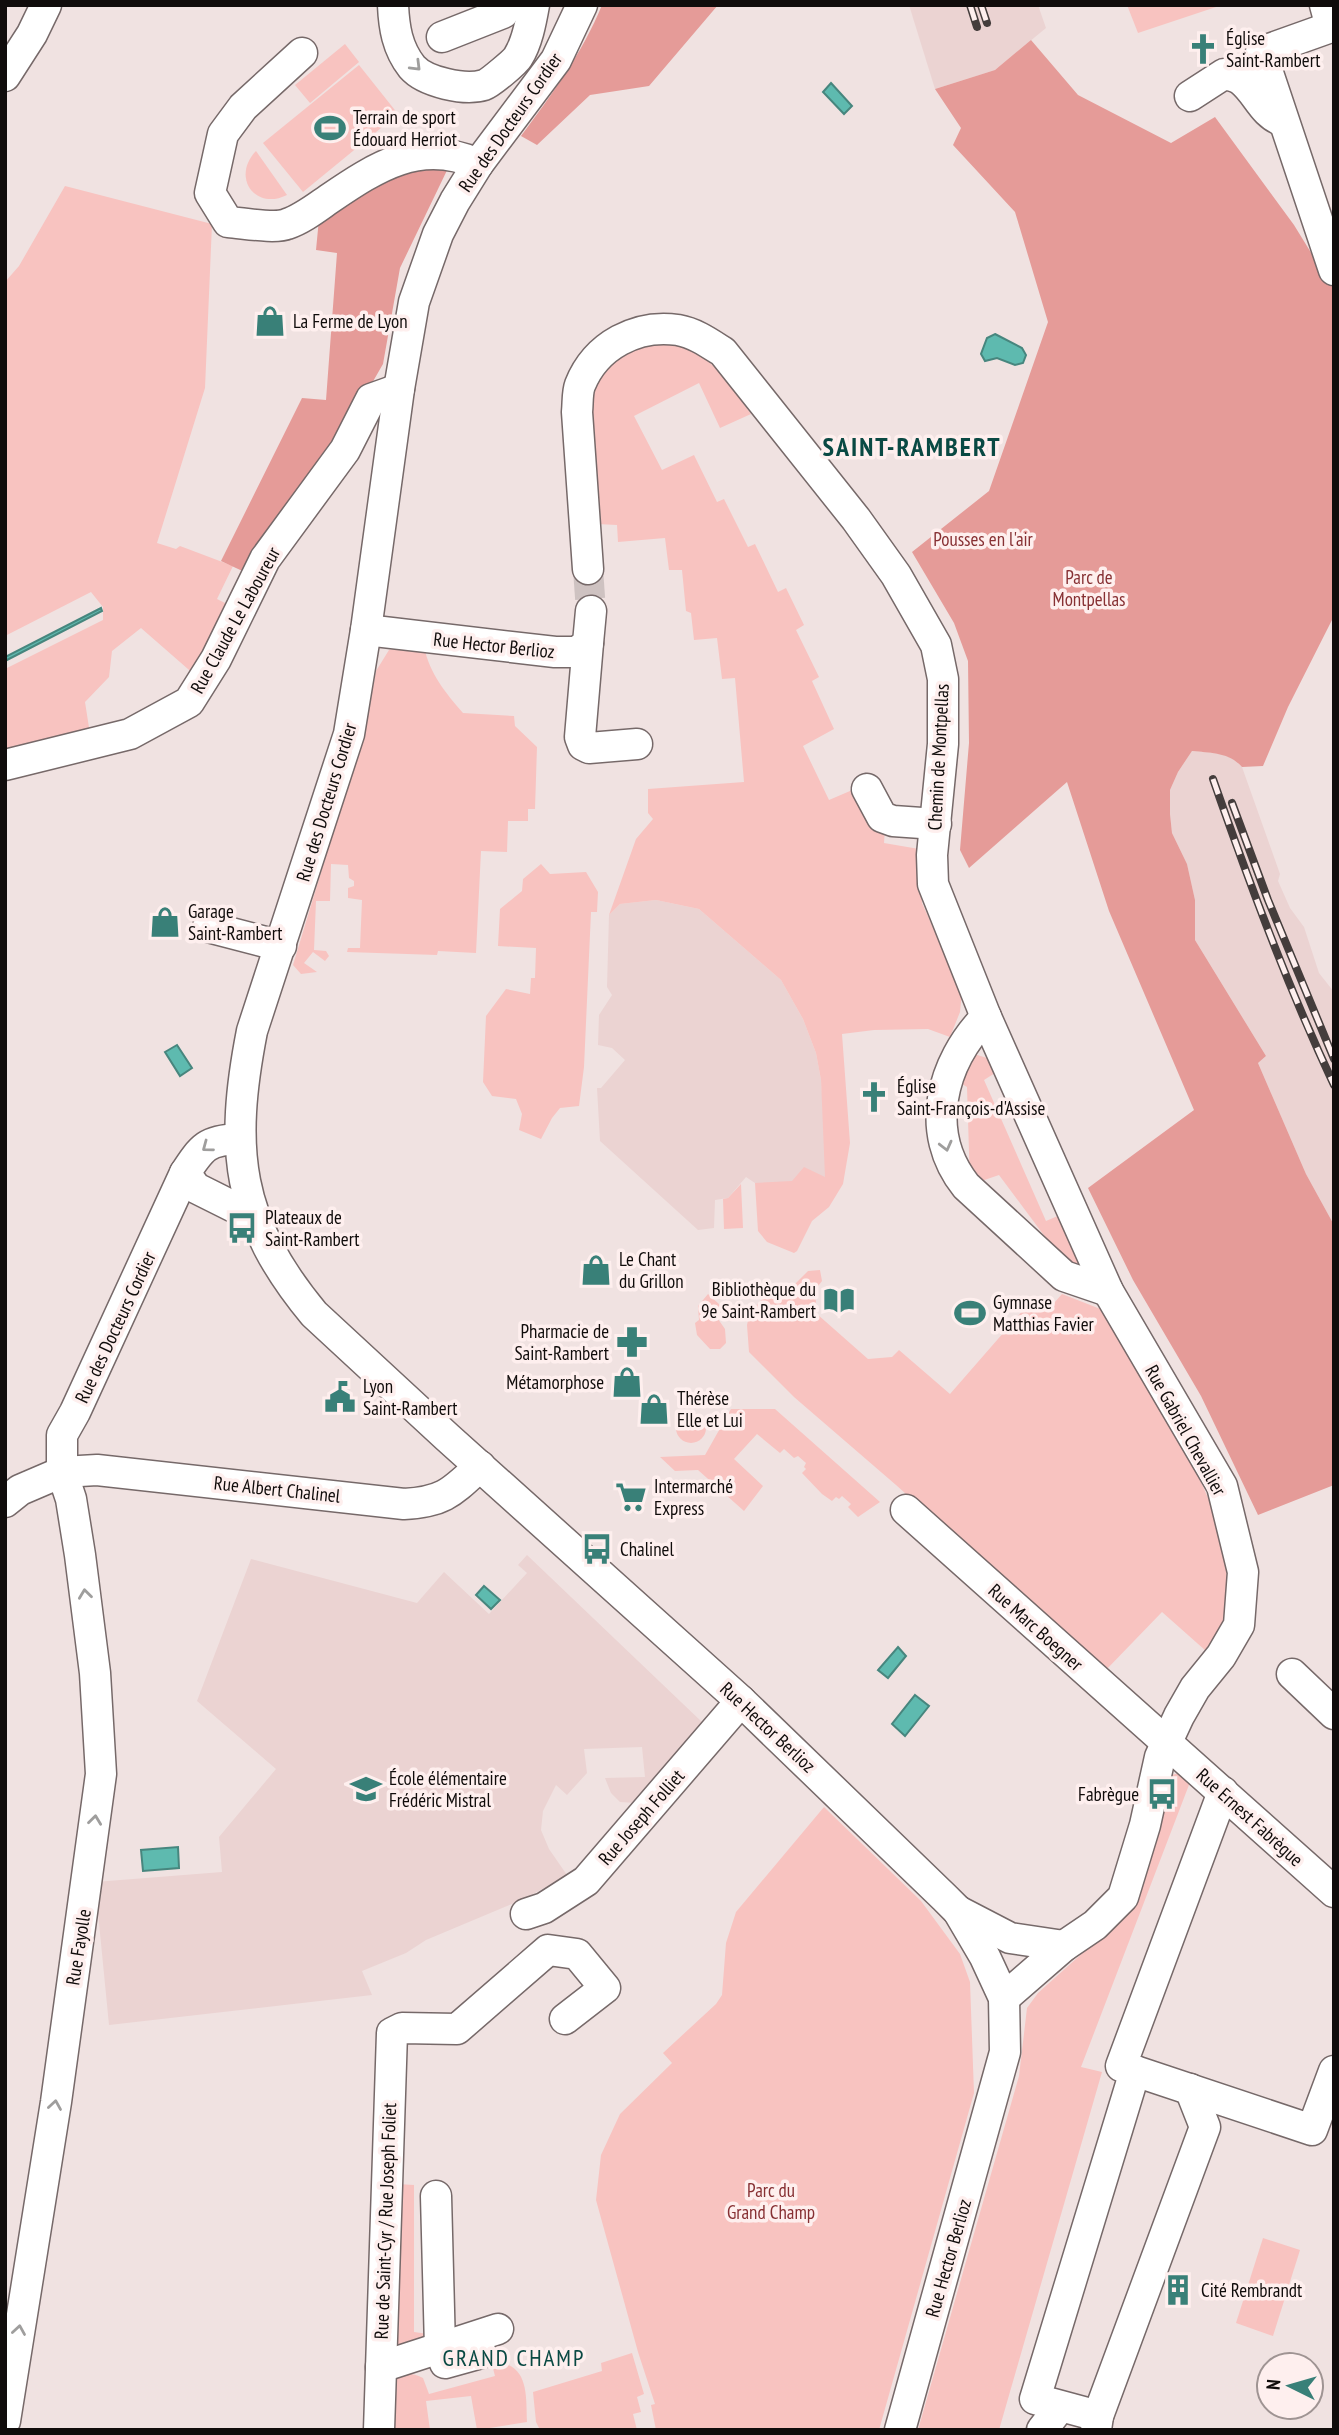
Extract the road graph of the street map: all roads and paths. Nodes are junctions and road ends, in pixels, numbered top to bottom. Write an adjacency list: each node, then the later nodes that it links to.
1 (46, 5): 9 (street)
2 (393, 5): 4 (street, one-way to 4)
3 (505, 5): 7 (street)
4 (534, 5)
5 (582, 5): 12 (street, Rue des Docteurs Cordier)
6 (1325, 5): 11 (street)
7 (442, 37)
8 (302, 53): 12 (street)
9 (5, 76)
10 (1190, 96): 11 (street)
11 (1283, 121): 13 (street)
12 (478, 164): 15 (street, Rue des Docteurs Cordier)
13 (1329, 240): 14 (street)
14 (1334, 270)
15 (399, 389): 18 (street, Rue des Docteurs Cordier); 21 (street, Rue Claude Le Laboureur)
16 (587, 555): 23 (street, Chemin de Montpellas)
17 (591, 611): 19 (street)
18 (366, 630): 19 (street, Rue Hector Berlioz); 25 (street, Rue des Docteurs Cordier)
19 (587, 643): 20 (street)
20 (636, 744)
21 (5, 765)
22 (867, 789): 23 (street)
23 (936, 824): 26 (street, Chemin de Montpellas)
24 (208, 927): 25 (street)
25 (281, 946): 27 (street, Rue des Docteurs Cordier)
26 (986, 1017): 30 (street, Rue Gabriel Chevallier); 30 (street, one-way to 30)
27 (239, 1139): 28 (street, Rue des Docteurs Cordier, one-way to 28); 29 (street, Rue Hector Berlioz)
28 (185, 1173): 29 (street); 32 (street, Rue des Docteurs Cordier)
29 (254, 1217): 31 (street, Rue Hector Berlioz)
30 (1108, 1291): 38 (street, Rue Gabriel Chevallier)
31 (480, 1466): 32 (street, Rue Albert Chalinel); 36 (street, Rue Hector Berlioz)
32 (62, 1472): 33 (street); 56 (street, Rue Fayolle, one-way to 32)
33 (5, 1502)
34 (906, 1510): 38 (street, Rue Marc Boegner)
35 (1292, 1674): 37 (street)
36 (741, 1701): 41 (street, Rue Hector Berlioz); 42 (street, Rue Joseph Folliet)
37 (1334, 1714)
38 (1166, 1744): 39 (street, Rue Ernest Fabrègue); 43 (street, Rue Gabriel Chevallier)
39 (1223, 1792): 40 (street, Rue Ernest Fabrègue); 47 (street)
40 (1332, 1886)
41 (958, 1911): 43 (street); 44 (street, Rue Hector Berlioz)
42 (526, 1914)
43 (1064, 1946): 44 (street, Rue Gabriel Chevallier); 45 (street, Rue Gabriel Chevallier)
44 (991, 1970): 45 (street, Rue Hector Berlioz)
45 (1004, 1998): 59 (street, Rue Hector Berlioz)
46 (565, 2019): 54 (street, Rue de Saint-Cyr / Rue Joseph Foliet)
47 (1135, 2070): 49 (street); 55 (street)
48 (1334, 2071): 49 (street)
49 (1190, 2089): 57 (street)
50 (436, 2196): 52 (street)
51 (498, 2329): 52 (street)
52 (440, 2348): 53 (street); 54 (street)
53 (481, 2353)
54 (381, 2367): 58 (street, Rue de Saint-Cyr / Rue Joseph Foliet)
55 (1051, 2418): 57 (street)
56 (5, 2421)
57 (1097, 2423)
58 (379, 2430)
59 (900, 2430)

